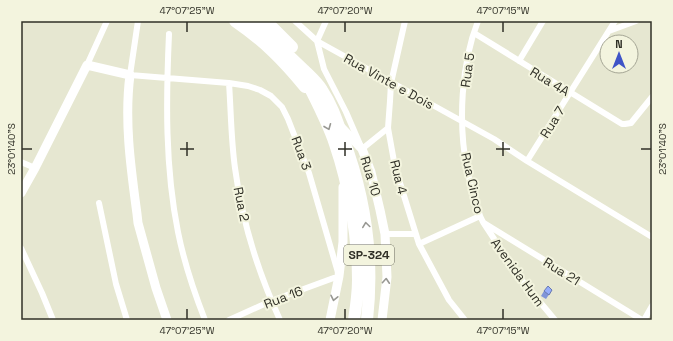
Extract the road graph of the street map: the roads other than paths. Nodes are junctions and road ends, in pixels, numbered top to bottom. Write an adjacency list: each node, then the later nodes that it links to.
1 (107, 21): 18 (street)
2 (138, 21): 20 (street)
3 (235, 21): 27 (highway)
4 (250, 21): 19 (highway, SP-324)
5 (266, 21): 24 (highway)
6 (295, 21): 16 (street, Rua Vinte e Dois)
7 (326, 21): 16 (street)
8 (405, 21): 23 (street, Rua 4)
9 (478, 21): 14 (street, Rua 5)
10 (543, 21): 17 (street)
11 (615, 21): 13 (street, Rua 7)
12 (636, 21): 13 (street)
13 (609, 31): 25 (street, Rua 7)
14 (474, 33): 17 (street, Rua 4A); 28 (street, Rua 5)
15 (169, 34): 21 (street)
16 (317, 41): 23 (street, Rua Vinte e Dois); 31 (street, Rua 10)
17 (519, 61): 25 (street, Rua 4A)
18 (87, 65): 20 (main road); 34 (main road)
19 (300, 66): 24 (highway, SP-324); 27 (highway, SP-324)
20 (130, 75): 21 (street, Rua 3); 50 (main road)
21 (167, 78): 22 (street, Rua 3); 51 (street)
22 (229, 83): 44 (street, Rua 3); 45 (street, Rua 2)
23 (391, 83): 28 (street, Rua Vinte e Dois); 30 (street, Rua 4)
24 (322, 89): 29 (highway, SP-324)
25 (570, 93): 26 (street, Rua 4A); 32 (street, Rua 7)
26 (652, 97)
27 (316, 101): 35 (highway, SP-324, one-way to 35)
28 (462, 121): 32 (street, Rua Vinte e Dois); 38 (street, Rua Cinco)
29 (338, 124): 31 (main road); 56 (highway, SP-324, one-way to 29)
30 (388, 128): 31 (street); 40 (street, Rua 4)
31 (362, 149): 39 (main road, Rua 10 / SP-324)
32 (527, 161): 41 (street, Rua Vinte e Dois)
33 (21, 162): 34 (street)
34 (35, 168): 36 (main road)
35 (343, 173): 44 (main road); 55 (highway, SP-324)
36 (21, 193)
37 (99, 204): 49 (street)
38 (481, 219): 42 (street); 47 (street, Rua 21); 59 (street, Avenida Hum)
39 (385, 234): 40 (street); 57 (main road, Rua 10 / SP-324, one-way to 39)
40 (415, 234): 42 (street, Rua 4)
41 (652, 237)
42 (419, 244): 58 (street, Rua 4)
43 (21, 248): 48 (street)
44 (339, 276): 45 (street, Rua 16); 54 (main road, Rua 3, one-way to 54)
45 (271, 301): 52 (street, Rua 16); 53 (street, Rua 2)
46 (652, 306): 47 (street)
47 (646, 318)
48 (53, 320)
49 (127, 320)
50 (167, 320)
51 (205, 320)
52 (229, 320)
53 (280, 320)
54 (330, 320)
55 (354, 320)
56 (367, 320)
57 (382, 320)
58 (465, 320)
59 (555, 320)

